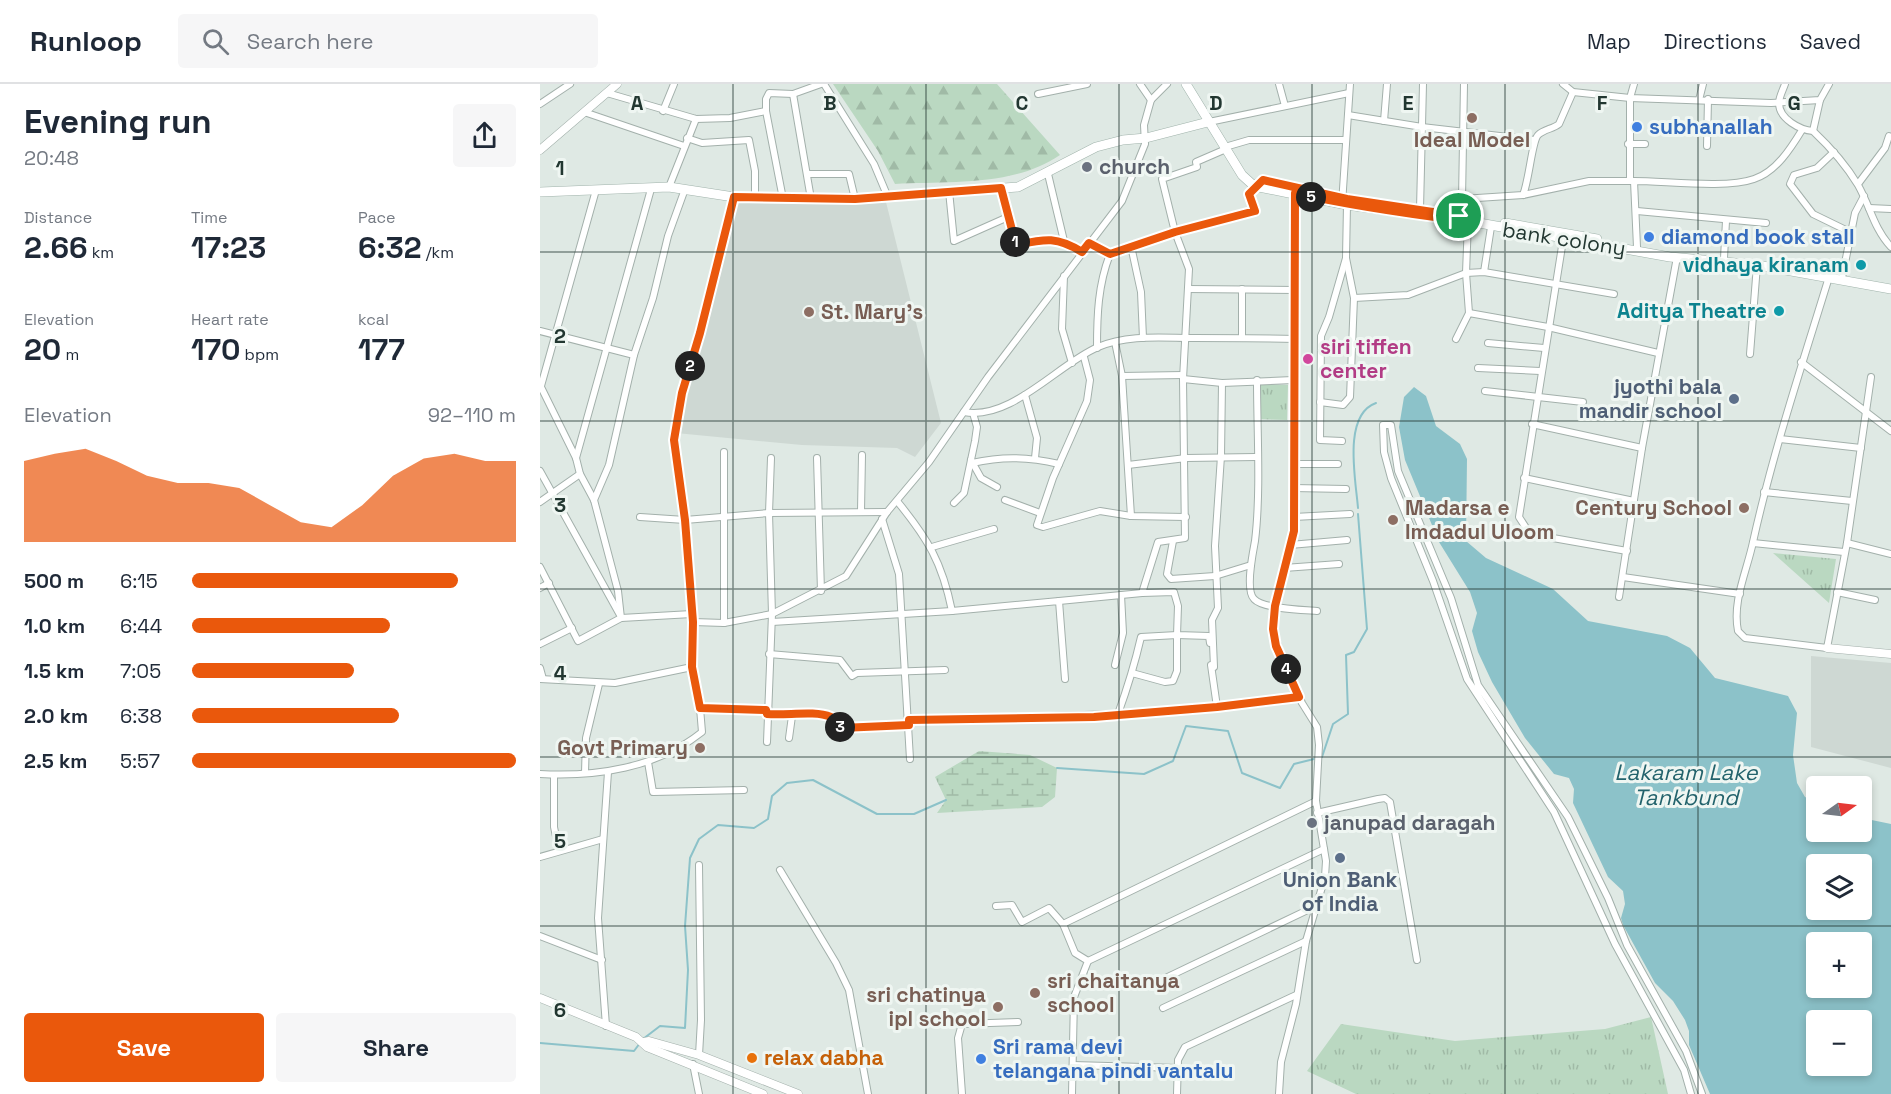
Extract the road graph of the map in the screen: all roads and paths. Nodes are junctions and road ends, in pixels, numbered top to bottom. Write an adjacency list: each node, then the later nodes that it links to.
1 (570, 84): 30 (street)
2 (617, 84): 20 (street)
3 (674, 84): 32 (street)
4 (822, 84): 22 (street); 68 (street)
5 (1087, 84): 23 (street)
6 (1140, 84): 26 (street)
7 (1167, 84): 26 (street)
8 (1186, 84): 38 (main road)
9 (1279, 84): 31 (street)
10 (1350, 84): 21 (street)
11 (1387, 84): 37 (street)
12 (1423, 84): 39 (street)
13 (1464, 84): 40 (street)
14 (1563, 84): 19 (street)
15 (1634, 84): 24 (street)
16 (1703, 84): 27 (street)
17 (1785, 84): 29 (street)
18 (1829, 84): 28 (street)
19 (1573, 92): 24 (street); 47 (street)
20 (607, 93): 32 (street); 34 (street)
21 (1348, 93): 31 (street); 35 (street)
22 (793, 94): 33 (street); 55 (street)
23 (1038, 94)
24 (1630, 98): 27 (street); 48 (street)
25 (1708, 99): 27 (street); 29 (street); 51 (street)
26 (1150, 100): 45 (street)
27 (1699, 100)
28 (1820, 100): 29 (street); 42 (street)
29 (1779, 103): 41 (street)
30 (540, 104)
31 (1285, 106): 38 (street)
32 (663, 111): 36 (street)
33 (766, 111): 36 (street); 74 (street)
34 (587, 113): 50 (street); 53 (street)
35 (1348, 115): 37 (street); 46 (street)
36 (696, 119): 44 (street)
37 (1384, 121): 39 (street)
38 (1208, 122): 45 (main road); 52 (main road)
39 (1422, 127): 40 (street); 80 (street)
40 (1463, 129): 47 (street); 73 (street)
41 (1802, 130): 42 (street); 57 (street)
42 (1813, 131): 54 (street)
43 (1889, 136): 58 (street)
44 (687, 138): 50 (street); 72 (street)
45 (1146, 138): 56 (main road); 91 (street)
46 (1346, 140): 52 (street); 77 (street)
47 (1534, 140): 69 (street)
48 (1628, 144): 49 (street); 57 (street)
49 (1645, 144)
50 (684, 146): 60 (street)
51 (1707, 146)
52 (1226, 148): 59 (main road); 87 (street)
53 (540, 150)
54 (1834, 152): 58 (street); 88 (street)
55 (807, 174): 75 (street); 76 (street)
56 (1048, 174): 61 (main road); 90 (street)
57 (1632, 180): 69 (street); 81 (street)
58 (1858, 184): 70 (street)
59 (1254, 186): 67 (main road, bank colony); 77 (main road); 87 (street)
60 (669, 187): 62 (main road); 63 (main road)
61 (1001, 188): 65 (main road); 82 (street)
62 (651, 189): 64 (main road); 124 (street)
63 (685, 189): 71 (main road); 129 (street)
64 (596, 190): 66 (main road); 116 (street)
65 (949, 191): 68 (main road); 82 (street)
66 (540, 192)
67 (1295, 193): 77 (main road, bank colony); 110 (street)
68 (887, 195): 76 (main road)
69 (1523, 195): 73 (street)
70 (1864, 196): 78 (street); 88 (street)
71 (734, 197): 72 (main road); 197 (street)
72 (755, 197): 74 (main road)
73 (1462, 198): 83 (street)
74 (783, 199): 75 (main road)
75 (811, 199): 76 (main road)
76 (855, 199)
77 (1344, 202): 80 (main road); 83 (main road, bank colony); 97 (street)
78 (1869, 208): 79 (street); 94 (street)
79 (1891, 208)
80 (1420, 209): 83 (main road)
81 (1637, 211): 84 (street); 93 (street)
82 (1008, 218): 90 (street)
83 (1462, 219): 86 (main road, bank colony); 93 (main road); 102 (street)
84 (1726, 221): 85 (street); 99 (street)
85 (1766, 223)
86 (1491, 227): 89 (main road, bank colony); 101 (street)
87 (1175, 232): 92 (street); 108 (street)
88 (1850, 232): 105 (street)
89 (1563, 240): 98 (main road, bank colony); 106 (street)
90 (1064, 241): 95 (street)
91 (1089, 243): 95 (street); 96 (street)
92 (1131, 246): 96 (street); 117 (street)
93 (1637, 247): 99 (main road)
94 (1891, 247)
95 (1082, 252): 103 (street)
96 (1110, 254): 125 (street)
97 (1346, 258): 112 (street); 145 (street)
98 (1677, 258): 100 (main road, bank colony); 127 (street)
99 (1724, 258): 104 (main road)
100 (1757, 265): 104 (main road, bank colony); 128 (street)
101 (1484, 272): 102 (street); 106 (street)
102 (1466, 273): 112 (street); 113 (street)
103 (1064, 275): 132 (street); 147 (street)
104 (1829, 278): 105 (main road); 107 (main road, bank colony); 131 (street)
105 (1842, 278): 107 (main road)
106 (1555, 286): 111 (street); 114 (street)
107 (1891, 287)
108 (1188, 289): 109 (street); 118 (street)
109 (1242, 289): 110 (street); 119 (street)
110 (1296, 290): 120 (street)
111 (1614, 294)
112 (1354, 298): 145 (street)
113 (1469, 313): 114 (street); 121 (street)
114 (1548, 327): 126 (street); 127 (street)
115 (540, 331): 116 (street)
116 (554, 335): 124 (street); 141 (street)
117 (1143, 338): 118 (street); 122 (street)
118 (1185, 338): 119 (street); 136 (street)
119 (1242, 338): 120 (street)
120 (1296, 339): 139 (street)
121 (1456, 339)
122 (1114, 342): 125 (street); 135 (street)
123 (1488, 343): 126 (street)
124 (607, 348): 129 (street); 160 (street)
125 (1097, 348): 130 (street)
126 (1544, 348): 134 (street)
127 (1658, 353): 154 (street)
128 (1750, 354)
129 (634, 355): 178 (street)
130 (1084, 357): 132 (street); 166 (street)
131 (1801, 362): 148 (street); 152 (street)
132 (1072, 363): 143 (street)
133 (1478, 368): 134 (street)
134 (1540, 371): 144 (street)
135 (1122, 376): 136 (street); 169 (street)
136 (1183, 377): 140 (street); 164 (street)
137 (1871, 377): 148 (street)
138 (1257, 380): 139 (street); 140 (street); 159 (street)
139 (1293, 380): 167 (street)
140 (1222, 383): 158 (street)
141 (540, 386): 160 (street)
142 (1485, 391): 144 (street)
143 (1025, 394): 149 (street); 163 (street)
144 (1536, 397): 146 (street); 150 (street)
145 (1320, 402): 153 (street)
146 (1583, 402)
147 (964, 412): 149 (street); 180 (street)
148 (1866, 413): 151 (street); 155 (street)
149 (973, 414): 165 (street)
150 (1532, 424): 154 (street); 172 (street)
151 (1891, 430)
152 (1780, 439): 155 (street); 176 (street)
153 (1342, 441)
154 (1642, 448): 181 (street)
155 (1861, 448): 182 (street)
156 (724, 452): 191 (street)
157 (862, 455): 186 (street)
158 (1221, 456): 159 (street); 164 (street); 212 (street)
159 (1256, 456): 209 (street)
160 (576, 458): 171 (street)
161 (771, 458): 188 (street)
162 (817, 458): 185 (street)
163 (1035, 458): 165 (street); 166 (street)
164 (1186, 458): 169 (street); 193 (street)
165 (971, 461): 173 (street); 184 (street)
166 (1059, 464): 189 (street)
167 (1293, 464): 168 (street); 174 (street)
168 (1338, 464)
169 (1128, 465): 192 (street)
170 (540, 471): 177 (street)
171 (580, 474): 177 (street); 178 (street)
172 (1524, 478): 181 (street); 205 (street)
173 (997, 487)
174 (1293, 488): 175 (street); 194 (street)
175 (1346, 489)
176 (1764, 492): 182 (street); 201 (street)
177 (553, 495): 183 (street); 230 (street)
178 (594, 500): 230 (street)
179 (1005, 500): 189 (street)
180 (897, 501): 187 (street); 204 (street)
181 (1634, 501): 205 (street)
182 (1852, 501): 202 (street)
183 (540, 502)
184 (954, 503)
185 (818, 512): 186 (street); 188 (street); 216 (street)
186 (861, 512): 187 (street)
187 (887, 512): 196 (street)
188 (769, 513): 191 (street); 228 (street)
189 (1040, 513): 192 (street)
190 (1350, 514): 194 (street)
191 (723, 515): 197 (street); 233 (street)
192 (1131, 516): 193 (street)
193 (1186, 517): 200 (street)
194 (1294, 517): 203 (street)
195 (640, 518): 197 (street)
196 (882, 519): 216 (street); 229 (street)
197 (685, 520): 227 (street)
198 (994, 530): 204 (street)
199 (1347, 540): 203 (street)
200 (1173, 542): 212 (street); 218 (street)
201 (1753, 543): 206 (street); 219 (street)
202 (1847, 543): 206 (street); 207 (street)
203 (1290, 546): 211 (street)
204 (932, 548): 225 (street)
205 (1627, 551): 213 (street)
206 (1844, 552): 217 (street)
207 (1891, 554)
208 (1339, 564): 211 (street)
209 (1251, 565): 212 (street); 224 (street)
210 (540, 567): 214 (street)
211 (1284, 568): 224 (street)
212 (1215, 576): 242 (street)
213 (1623, 577): 219 (street); 221 (street)
214 (549, 584): 215 (street); 234 (street)
215 (540, 588)
216 (821, 591): 228 (street)
217 (1837, 592): 222 (street); 237 (street)
218 (1142, 593): 220 (street); 235 (street)
219 (1740, 594): 237 (street)
220 (1121, 595): 223 (street); 240 (street)
221 (1619, 597)
222 (1875, 600)
223 (1059, 601): 225 (street); 248 (street)
224 (1275, 606): 226 (street); 250 (street)
225 (952, 611): 229 (street)
226 (1317, 612)
227 (692, 614): 230 (street); 231 (street)
228 (772, 614): 232 (street); 233 (street)
229 (902, 615): 232 (street); 245 (street)
230 (621, 618): 234 (street)
231 (693, 622): 233 (street); 241 (street)
232 (772, 622): 238 (street)
233 (724, 623)
234 (572, 628): 236 (street)
235 (1177, 635): 246 (street); 246 (street); 251 (street)
236 (540, 644)
237 (1827, 648): 239 (street)
238 (770, 654): 245 (street); 253 (street)
239 (1891, 654)
240 (1116, 665)
241 (692, 667): 249 (street); 252 (street)
242 (1214, 667)
243 (540, 668): 247 (street)
244 (945, 670): 245 (street)
245 (904, 672): 256 (street)
246 (1132, 673): 254 (street)
247 (542, 679): 249 (street)
248 (1065, 679)
249 (599, 684): 262 (street)
250 (1299, 697): 251 (street); 266 (street)
251 (1217, 707): 254 (street)
252 (700, 708): 253 (street); 260 (street)
253 (767, 712): 255 (street); 258 (street)
254 (1118, 714): 256 (street)
255 (792, 716): 256 (street); 257 (street)
256 (909, 722): 259 (street)
257 (789, 738)
258 (767, 742)
259 (910, 759)
260 (648, 762): 261 (street); 265 (street)
261 (608, 772): 262 (street); 268 (street)
262 (585, 773): 264 (street)
263 (540, 774): 264 (street)
264 (554, 775): 270 (street)
265 (744, 790)
266 (1316, 801): 267 (street); 276 (street)
267 (1317, 813): 269 (street); 280 (street)
268 (603, 839): 270 (street); 279 (street)
269 (1324, 849): 275 (street); 281 (street)
270 (559, 851): 271 (street)
271 (540, 857)
272 (699, 865): 289 (street)
273 (780, 870): 296 (street)
274 (996, 906): 276 (street)
275 (1316, 906): 278 (street); 282 (street)
276 (1063, 924): 281 (street)
277 (540, 936): 279 (street)
278 (1306, 941): 283 (street); 285 (street)
279 (602, 960): 287 (street)
280 (1417, 960)
281 (1088, 961): 291 (street)
282 (1153, 984)
283 (1296, 995): 292 (street); 300 (street)
284 (540, 998): 287 (street)
285 (1163, 1008)
286 (1018, 1022): 297 (street)
287 (606, 1026): 288 (street)
288 (644, 1042): 289 (street); 290 (street)
289 (699, 1055): 295 (street)
290 (693, 1065): 293 (street); 294 (street)
291 (1073, 1065): 292 (street); 298 (street)
292 (1178, 1068): 299 (street)
293 (699, 1094)
294 (763, 1094)
295 (798, 1094)
296 (868, 1094)
297 (962, 1094)
298 (1072, 1094)
299 (1177, 1094)
300 (1279, 1094)
301 (1691, 1094): 302 (street)
302 (1702, 1094)

